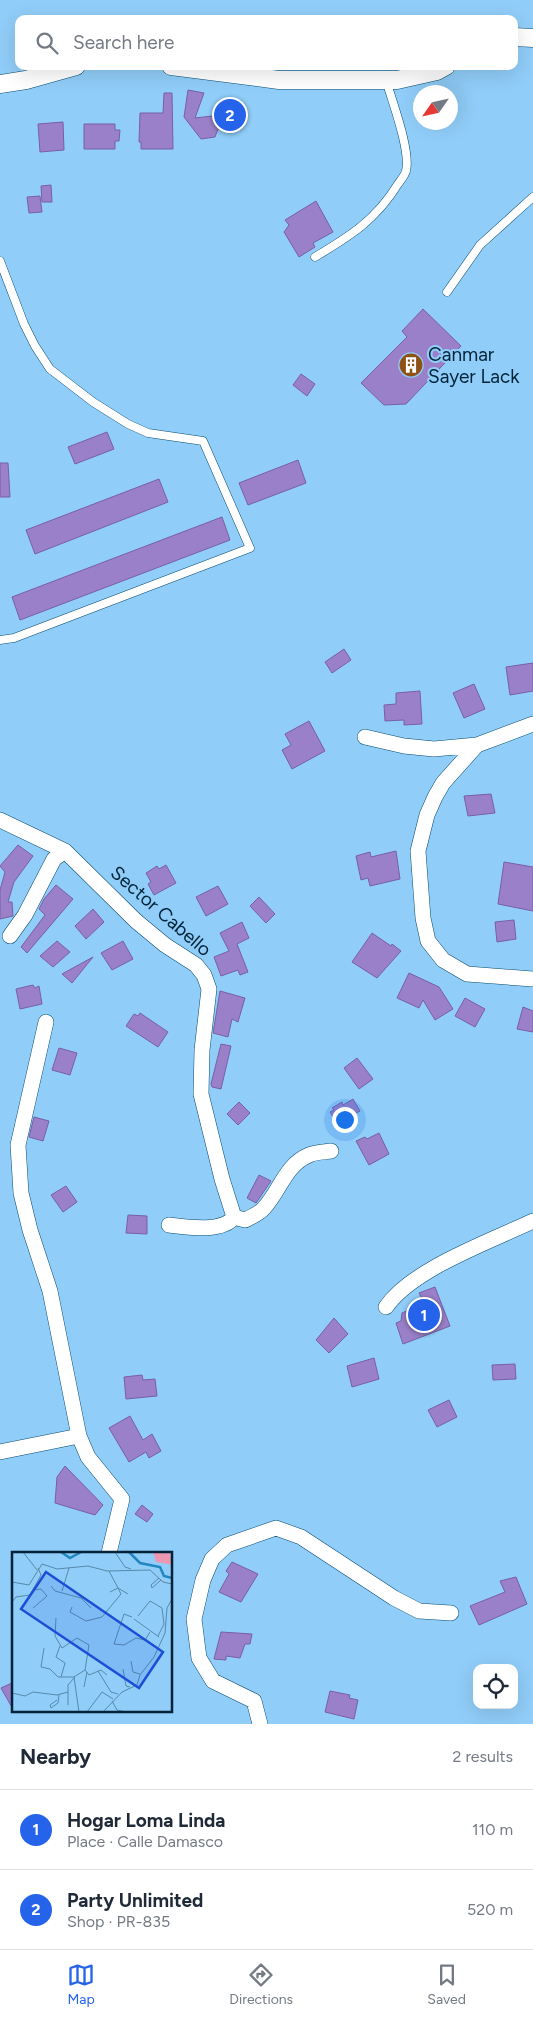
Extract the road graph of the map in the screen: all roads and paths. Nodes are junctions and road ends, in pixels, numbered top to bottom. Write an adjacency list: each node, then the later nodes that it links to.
1 (518, 37): 2 (street)
2 (533, 38)
3 (62, 70): 7 (street)
4 (202, 70): 6 (street)
5 (436, 70): 6 (street)
6 (386, 80): 9 (lane)
7 (0, 84)
8 (533, 197): 11 (lane)
9 (315, 257)
10 (0, 261): 12 (lane)
11 (447, 292)
12 (0, 640)
13 (533, 724): 15 (street)
14 (366, 737): 15 (street)
15 (478, 745): 19 (street)
16 (0, 820): 17 (street, Sector Cabello)
17 (65, 852): 18 (street); 22 (street, Sector Cabello)
18 (10, 936)
19 (533, 979)
20 (46, 1022): 26 (street)
21 (332, 1151): 22 (street)
22 (234, 1217): 24 (street)
23 (533, 1222): 25 (street)
24 (169, 1225)
25 (386, 1307)
26 (79, 1436): 27 (street); 28 (street)
27 (0, 1452)
28 (109, 1552)
29 (451, 1613): 30 (street)
30 (260, 1724)

